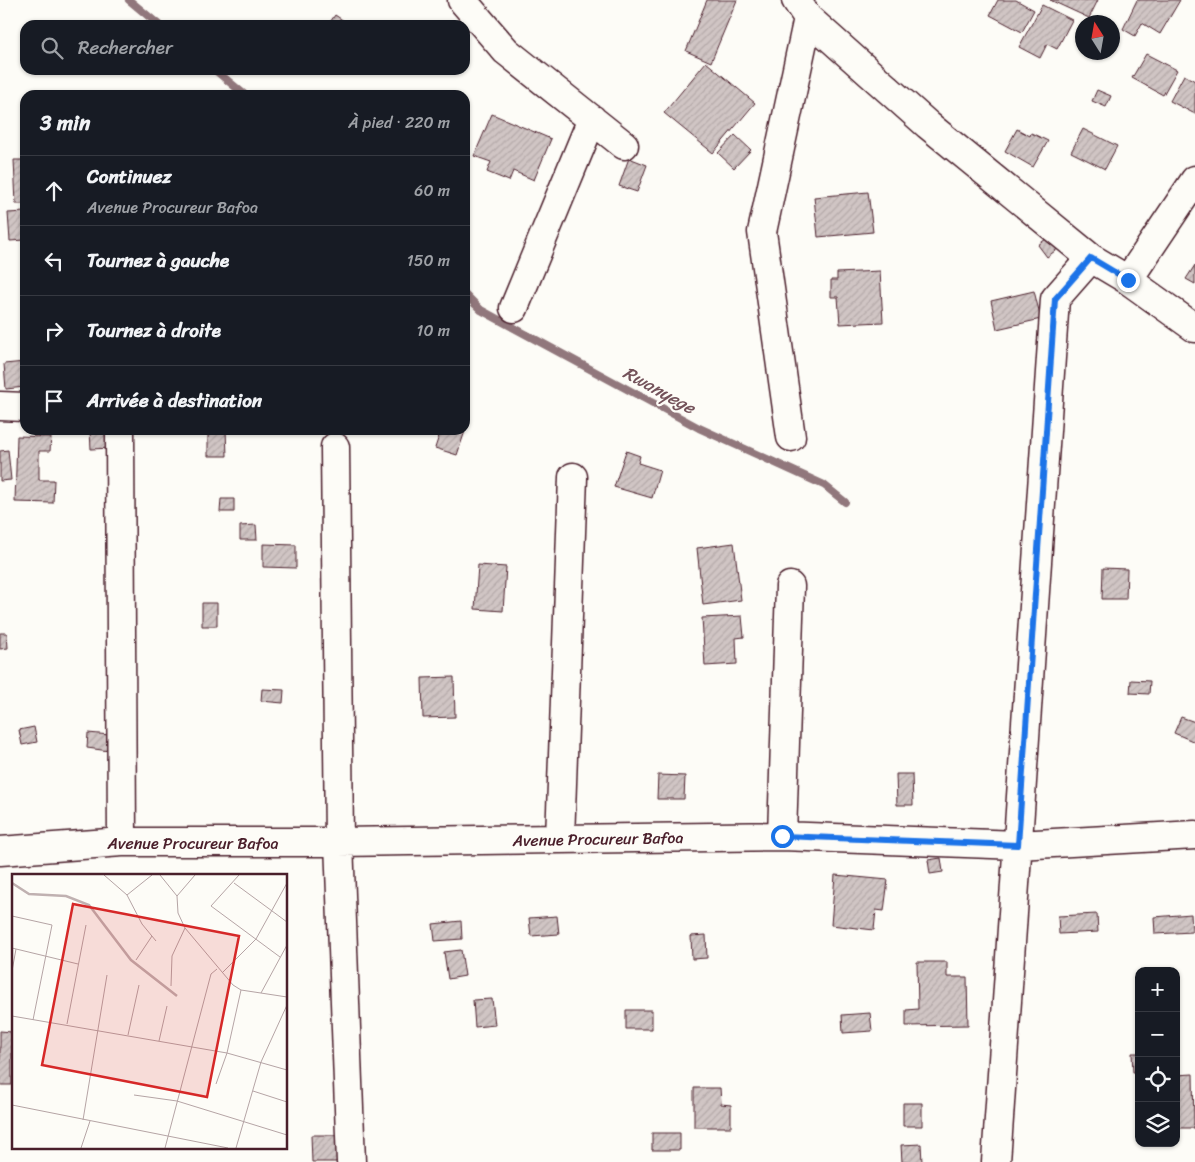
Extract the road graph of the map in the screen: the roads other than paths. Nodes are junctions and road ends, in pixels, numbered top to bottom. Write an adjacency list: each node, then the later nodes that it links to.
1 (462, 0): 3 (street)
2 (802, 9): 6 (street); 13 (street)
3 (592, 119): 4 (street); 8 (street)
4 (624, 145)
5 (1195, 180): 7 (street)
6 (1091, 258): 7 (street); 22 (street)
7 (1128, 280): 9 (street)
8 (514, 308)
9 (1195, 328)
10 (0, 406): 11 (street)
11 (20, 407)
12 (120, 435): 20 (street)
13 (791, 437)
14 (335, 447): 21 (street)
15 (573, 477): 19 (street)
16 (790, 586): 18 (street)
17 (1195, 835): 22 (street, Avenue Procureur Bafoa)
18 (782, 836): 19 (street, Avenue Procureur Bafoa); 22 (street, Avenue Procureur Bafoa)
19 (560, 839): 21 (street, Avenue Procureur Bafoa)
20 (122, 842): 21 (street, Avenue Procureur Bafoa); 23 (street, Avenue Procureur Bafoa)
21 (339, 842): 24 (street)
22 (1018, 845): 25 (street)
23 (0, 851)
24 (350, 1162)
25 (996, 1162)

